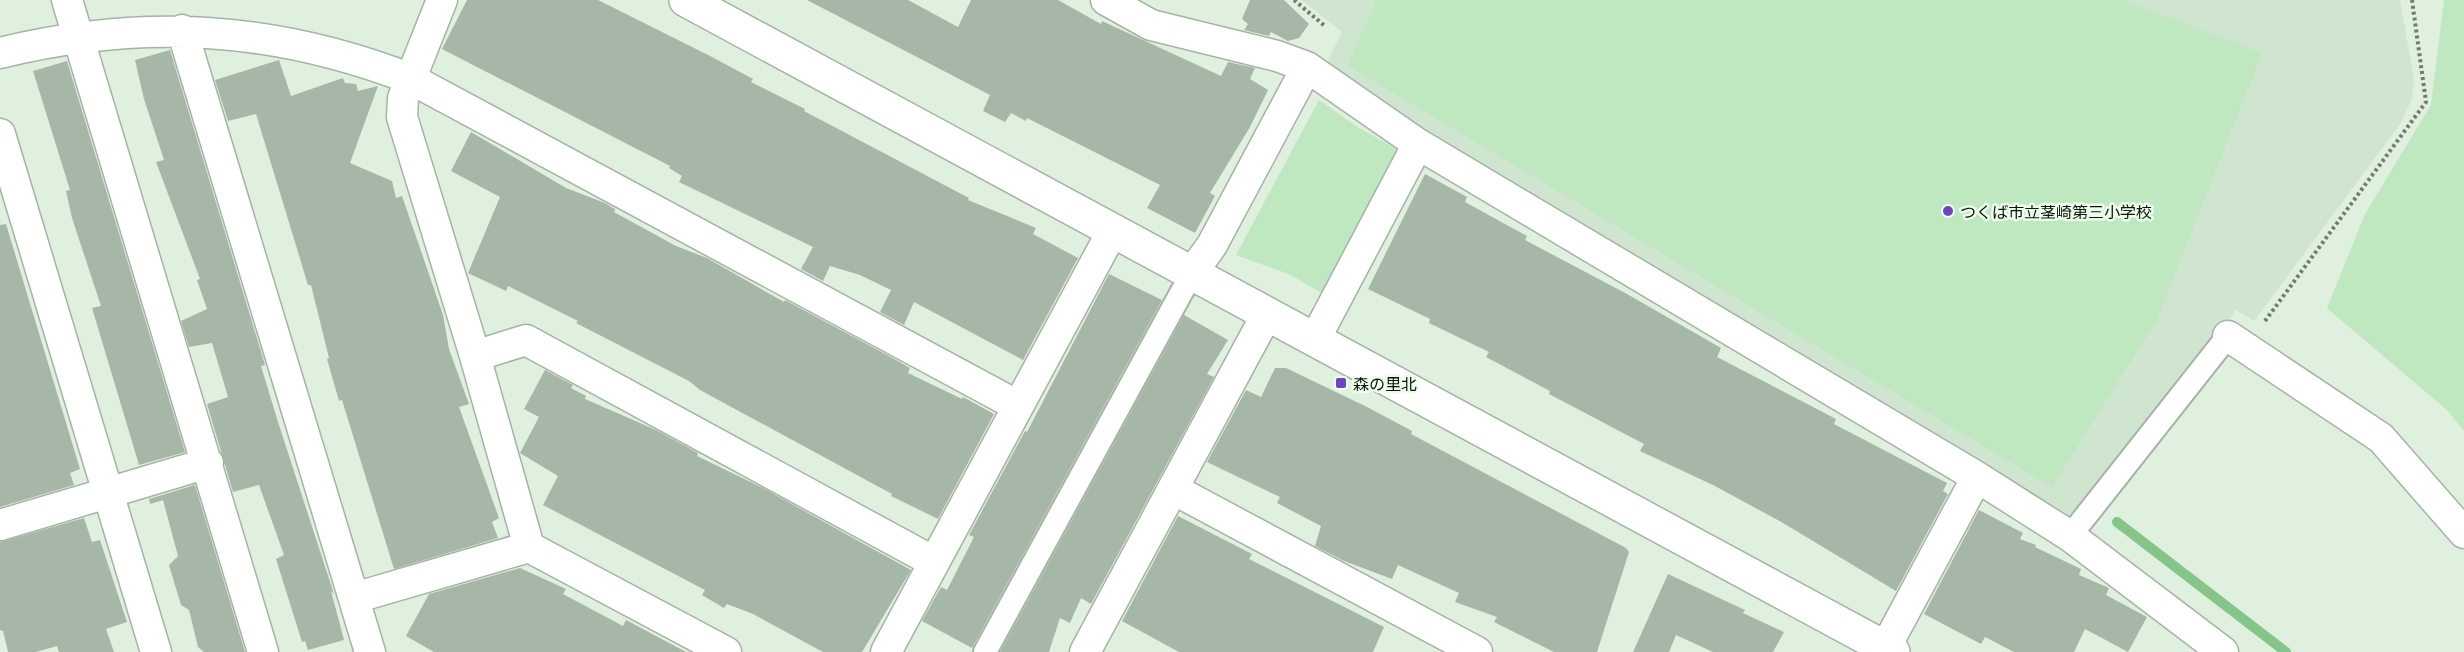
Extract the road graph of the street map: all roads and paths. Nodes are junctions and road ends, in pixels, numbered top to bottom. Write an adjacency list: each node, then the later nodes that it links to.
1 (67, 0): 9 (street)
2 (442, 0): 12 (street)
3 (686, 0): 15 (street)
4 (1106, 0): 11 (street)
5 (1294, 0): 7 (path)
6 (2412, 0): 19 (path)
7 (1326, 27)
8 (182, 30): 9 (street); 12 (street); 31 (street)
9 (78, 36): 10 (street); 22 (street)
10 (0, 53)
11 (1307, 68): 14 (street); 16 (street)
12 (411, 79): 20 (street); 21 (street)
13 (0, 134): 25 (street)
14 (1418, 144): 18 (street); 23 (street)
15 (1113, 230): 16 (street); 21 (street)
16 (1192, 273): 17 (street); 39 (street)
17 (1267, 314): 18 (street); 24 (street)
18 (1315, 339): 33 (street)
19 (2237, 342): 27 (street); 28 (street)
20 (475, 356): 29 (street); 30 (street)
21 (1018, 406): 30 (street)
22 (208, 463): 25 (street); 35 (street)
23 (1977, 477): 28 (street); 33 (street)
24 (1173, 489): 32 (street); 40 (street)
25 (109, 493): 26 (street); 34 (street)
26 (0, 525)
27 (2464, 533)
28 (2070, 536): 41 (street)
29 (529, 547): 31 (street); 37 (street)
30 (934, 562): 38 (street)
31 (354, 598): 36 (street)
32 (1089, 651)
33 (1887, 651)
34 (156, 652)
35 (263, 652)
36 (370, 652)
37 (726, 652)
38 (886, 652)
39 (985, 652)
40 (1477, 652)
41 (2223, 652)

